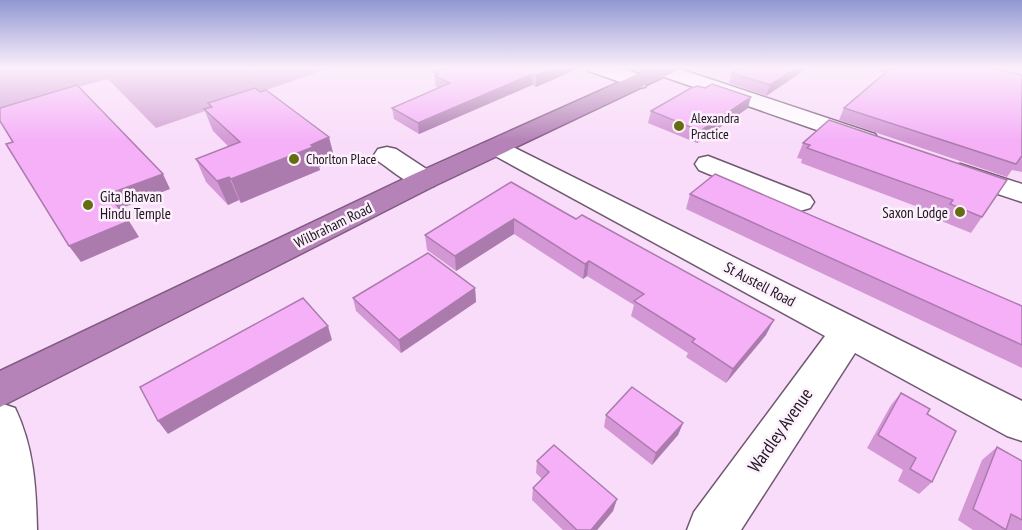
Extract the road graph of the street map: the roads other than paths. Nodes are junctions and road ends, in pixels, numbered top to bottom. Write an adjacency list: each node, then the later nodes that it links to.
1 (616, 92): 4 (highway, Wilbraham Road)
2 (732, 92): 3 (street)
3 (883, 146)
4 (497, 147): 8 (highway, Wilbraham Road); 11 (street, St Austell Road)
5 (387, 155): 8 (street)
6 (708, 164): 10 (street)
7 (938, 164): 9 (street)
8 (424, 180): 12 (highway, Wilbraham Road)
9 (1022, 193)
10 (800, 202)
11 (849, 331): 14 (street, St Austell Road); 16 (street, Wardley Avenue)
12 (0, 390)
13 (0, 422): 15 (street)
14 (1022, 422)
15 (12, 530)
16 (712, 530)

